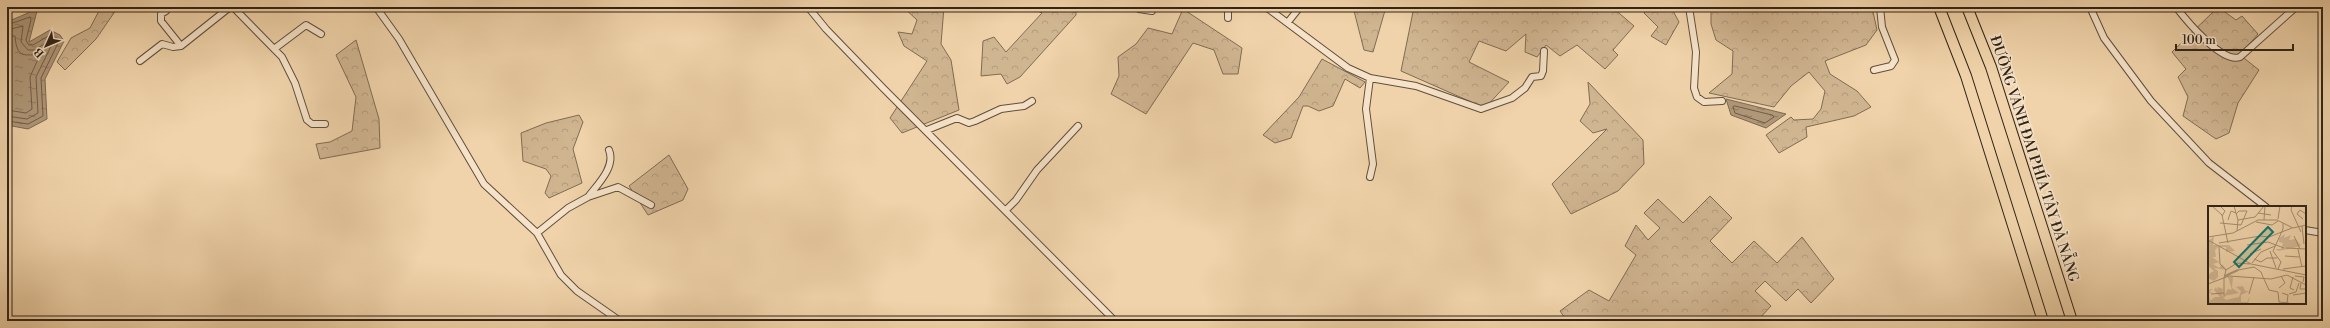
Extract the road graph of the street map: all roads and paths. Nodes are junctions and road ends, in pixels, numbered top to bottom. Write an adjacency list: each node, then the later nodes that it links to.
1 (231, 7): 20 (street); 21 (street)
2 (376, 7): 38 (street)
3 (808, 7): 30 (street)
4 (1138, 7): 16 (street)
5 (1228, 7): 17 (street)
6 (1266, 7): 18 (street)
7 (1300, 7): 18 (street)
8 (1689, 7): 27 (street)
9 (1880, 7): 24 (street)
10 (1939, 7): 42 (main road)
11 (1968, 7): 43 (main road, ĐƯỜNG VÀNH ĐAI PHÍA TÂY ĐÀ NẴNG)
12 (2090, 7): 35 (street)
13 (2176, 7): 14 (street)
14 (2296, 7)
15 (166, 11): 20 (street)
16 (1152, 11)
17 (1228, 18)
18 (1288, 22): 25 (street)
19 (321, 34): 21 (street)
20 (181, 46): 23 (street)
21 (274, 49): 28 (street)
22 (1544, 51): 25 (street)
23 (140, 61)
24 (1874, 70)
25 (1370, 78): 32 (street)
26 (1032, 101): 30 (street)
27 (1722, 101)
28 (325, 124)
29 (1078, 126): 36 (street)
30 (926, 130): 36 (street)
31 (609, 150): 33 (street)
32 (1370, 177)
33 (588, 197): 34 (street); 38 (street)
34 (650, 205)
35 (2265, 206)
36 (1006, 210): 41 (street)
37 (2306, 230): 39 (street)
38 (536, 233): 40 (street)
39 (2323, 233)
40 (620, 321)
41 (1115, 321)
42 (2043, 321)
43 (2072, 321)

